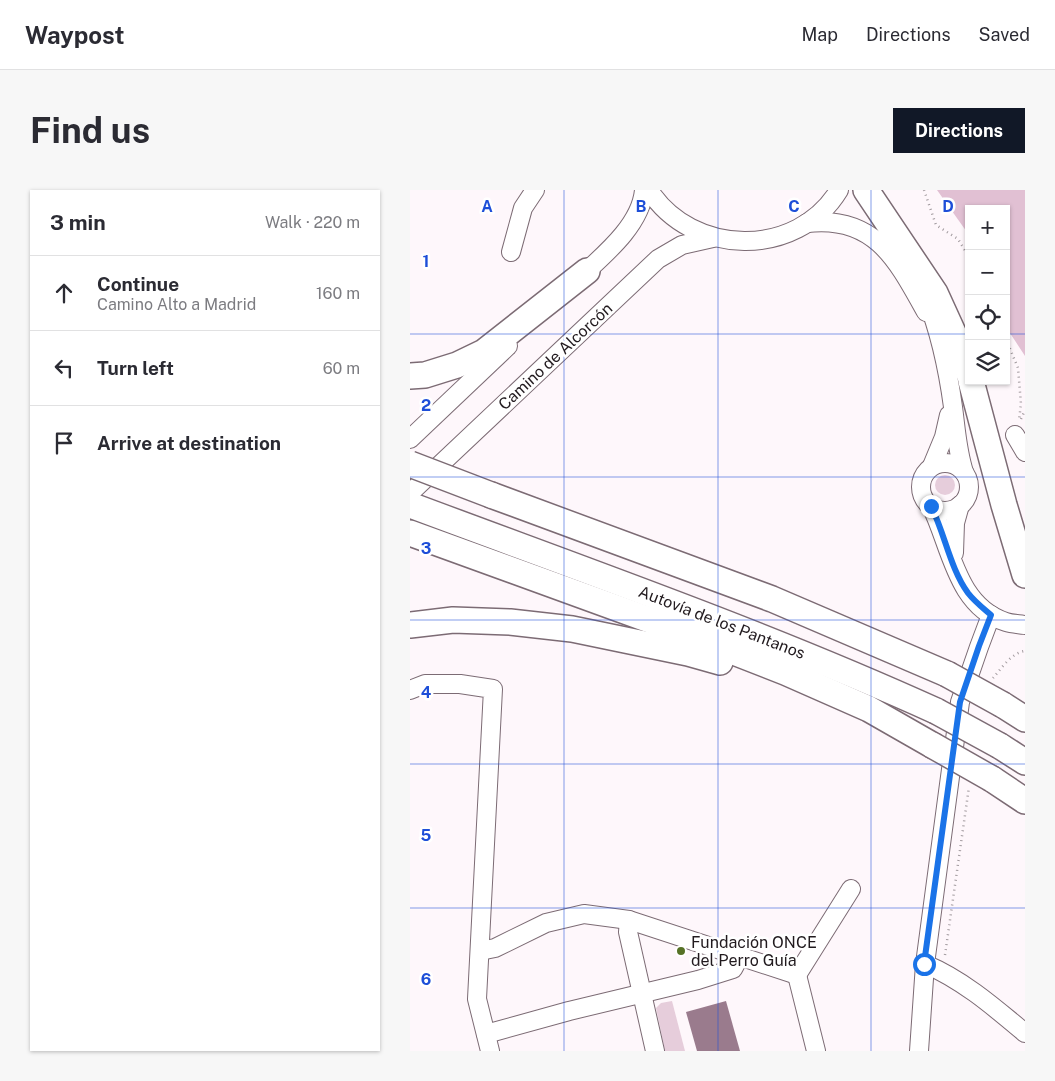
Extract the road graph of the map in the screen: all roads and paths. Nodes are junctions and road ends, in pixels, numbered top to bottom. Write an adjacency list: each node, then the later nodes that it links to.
1 (535, 190): 10 (street)
2 (644, 190): 11 (street)
3 (649, 190): 8 (street)
4 (839, 190): 7 (street)
5 (924, 190): 9 (path)
6 (870, 198): 12 (street); 14 (highway)
7 (807, 223): 8 (street); 12 (street)
8 (712, 238): 25 (street, Camino de Alcorcón)
9 (965, 250)
10 (511, 252)
11 (587, 271): 15 (highway); 20 (street)
12 (938, 334): 17 (street)
13 (1006, 340): 18 (path)
14 (965, 362)
15 (410, 376)
16 (972, 385): 31 (highway)
17 (952, 398): 23 (street); 24 (street)
18 (1025, 410)
19 (1016, 435): 21 (street)
20 (410, 439)
21 (1025, 452)
22 (410, 464): 38 (highway, bridge)
23 (932, 466): 24 (street); 28 (street)
24 (964, 472): 27 (street)
25 (410, 493)
26 (410, 505): 40 (highway, Autovía de los Pantanos, bridge)
27 (960, 505): 28 (street); 30 (street)
28 (931, 506): 30 (street)
29 (410, 533): 39 (highway)
30 (956, 569): 32 (street)
31 (1025, 575)
32 (991, 615): 34 (street); 47 (street)
33 (410, 625): 39 (highway)
34 (1025, 625)
35 (1025, 651): 36 (path)
36 (991, 680)
37 (410, 690): 45 (street)
38 (1025, 719)
39 (932, 745): 41 (highway, bridge)
40 (1025, 762)
41 (981, 780): 42 (highway); 48 (path)
42 (1025, 801)
43 (851, 889): 49 (street)
44 (629, 920): 45 (street); 46 (street); 50 (street)
45 (480, 951): 52 (street)
46 (740, 956): 49 (street); 50 (street)
47 (924, 964): 48 (street); 55 (street)
48 (943, 972): 51 (street)
49 (797, 975): 54 (street)
50 (641, 994): 52 (street); 53 (street)
51 (1025, 1033)
52 (488, 1042)
53 (655, 1051)
54 (816, 1051)
55 (919, 1051)

